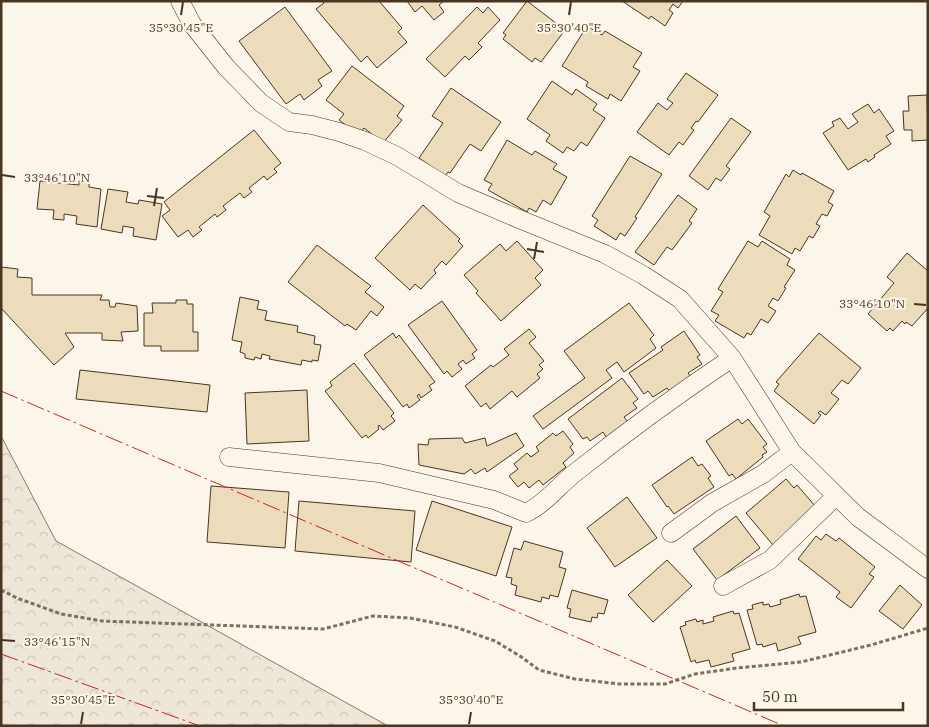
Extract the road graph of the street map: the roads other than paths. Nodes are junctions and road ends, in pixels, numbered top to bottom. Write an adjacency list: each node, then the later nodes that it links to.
1 (180, 1): 2 (street)
2 (732, 358): 3 (street); 4 (street)
3 (792, 452): 5 (street); 6 (street)
4 (229, 457)
5 (836, 496): 7 (street); 8 (street)
6 (671, 533)
7 (928, 569)
8 (723, 586)

